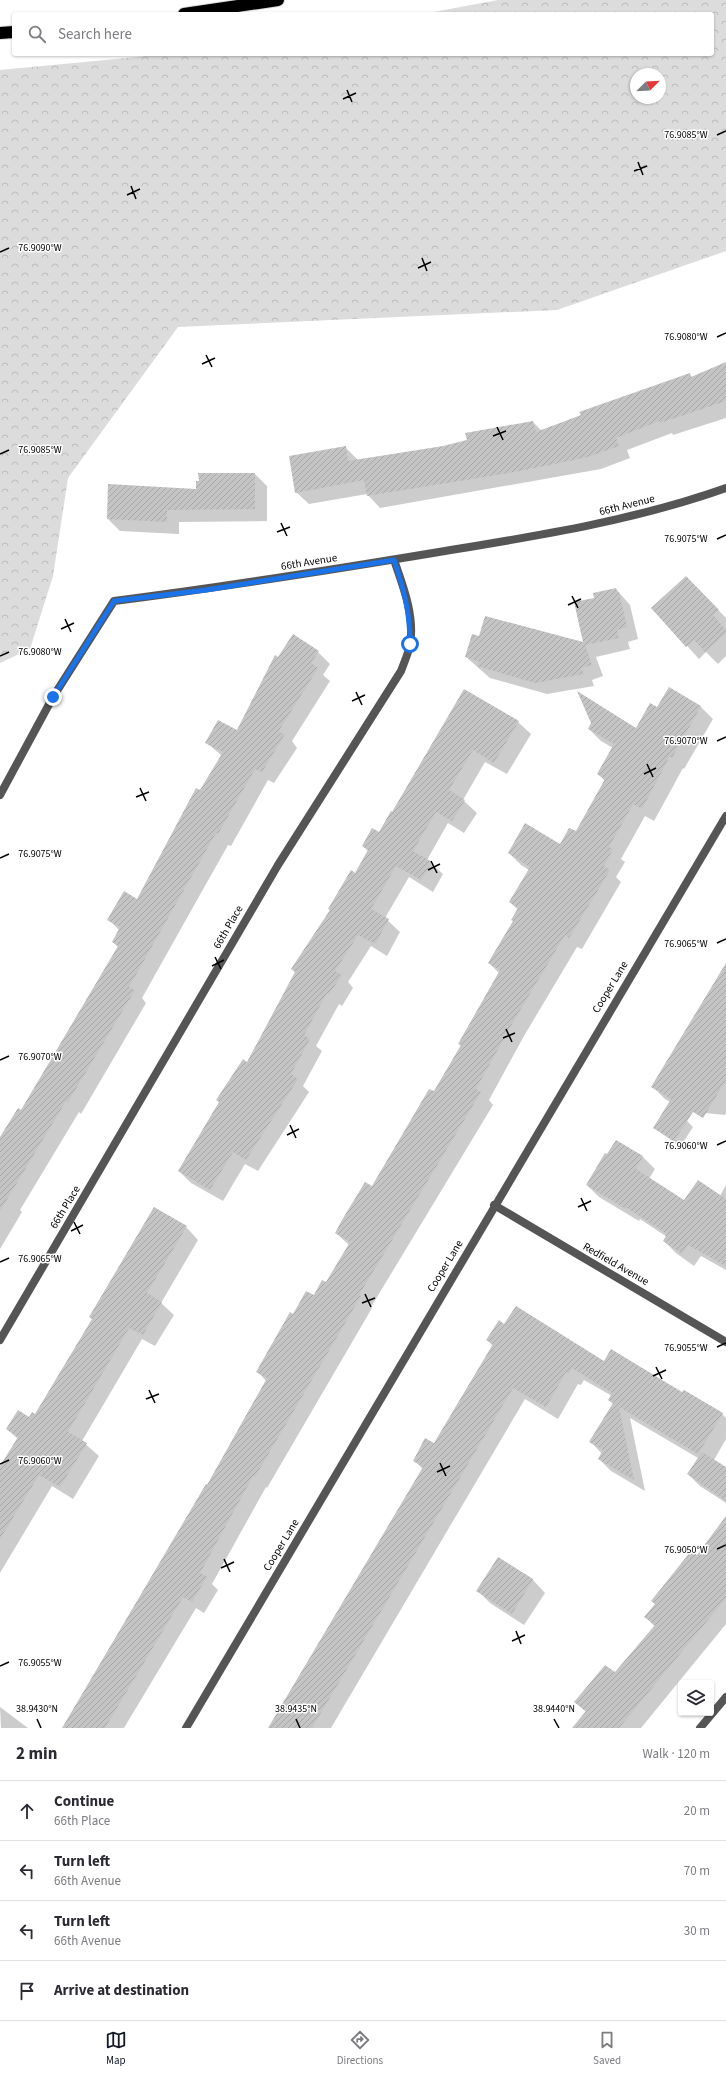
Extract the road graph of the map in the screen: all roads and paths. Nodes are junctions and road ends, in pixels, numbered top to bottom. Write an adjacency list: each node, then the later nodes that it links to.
1 (278, 0): 2 (highway)
2 (197, 12)
3 (12, 32): 4 (highway)
4 (0, 34)
5 (726, 488): 6 (street, 66th Avenue)
6 (394, 560): 7 (street, 66th Avenue); 10 (street, 66th Place)
7 (0, 795)
8 (726, 816): 9 (street, Cooper Lane)
9 (494, 1205): 11 (street, Redfield Avenue); 13 (street, Cooper Lane)
10 (0, 1340)
11 (726, 1342)
12 (726, 1696): 14 (street)
13 (186, 1728)
14 (700, 1728)

